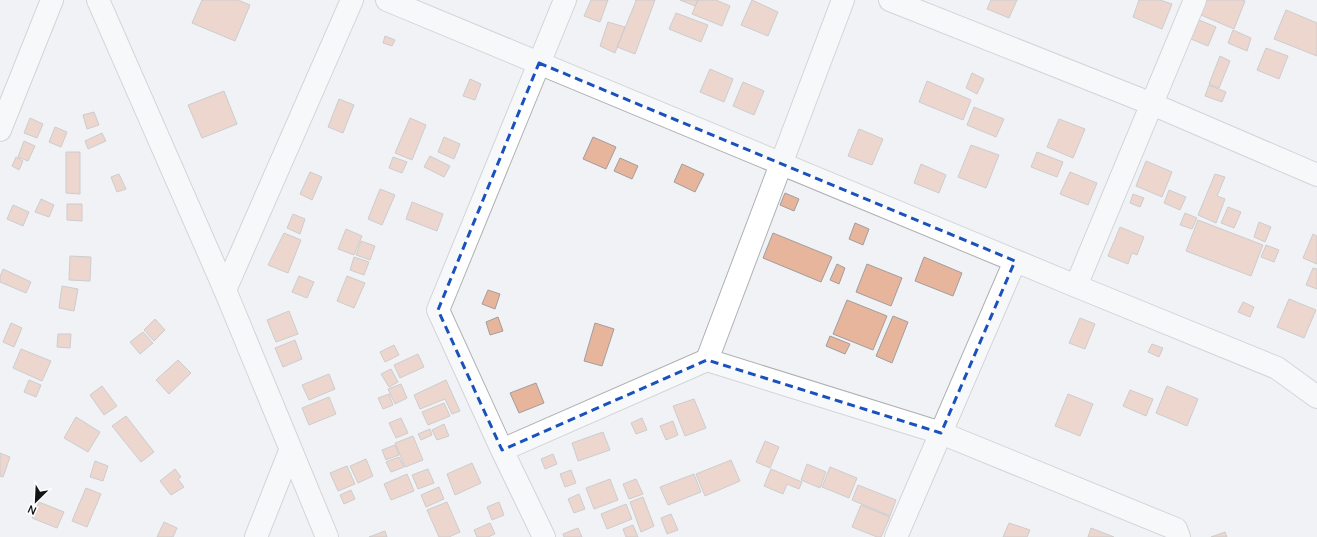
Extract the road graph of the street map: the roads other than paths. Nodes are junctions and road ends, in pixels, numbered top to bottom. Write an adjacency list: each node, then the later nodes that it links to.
1 (52, 0): 11 (street)
2 (98, 0): 16 (street)
3 (352, 0): 16 (street)
4 (387, 0): 9 (street)
5 (565, 0): 9 (street)
6 (843, 0): 12 (street)
7 (890, 0): 10 (street)
8 (1195, 0): 10 (street)
9 (539, 63): 12 (street); 20 (street)
10 (1152, 104): 13 (street); 15 (street)
11 (0, 130)
12 (781, 164): 14 (street); 17 (street)
13 (1317, 175)
14 (1015, 261): 15 (street); 19 (street)
15 (1076, 286): 18 (street)
16 (225, 290): 21 (street)
17 (707, 360): 19 (street); 20 (street)
18 (1317, 397)
19 (941, 434): 25 (street); 26 (street)
20 (502, 450): 24 (street)
21 (290, 451): 22 (street); 23 (street)
22 (256, 537)
23 (326, 537)
24 (544, 537)
25 (896, 537)
26 (1179, 537)

